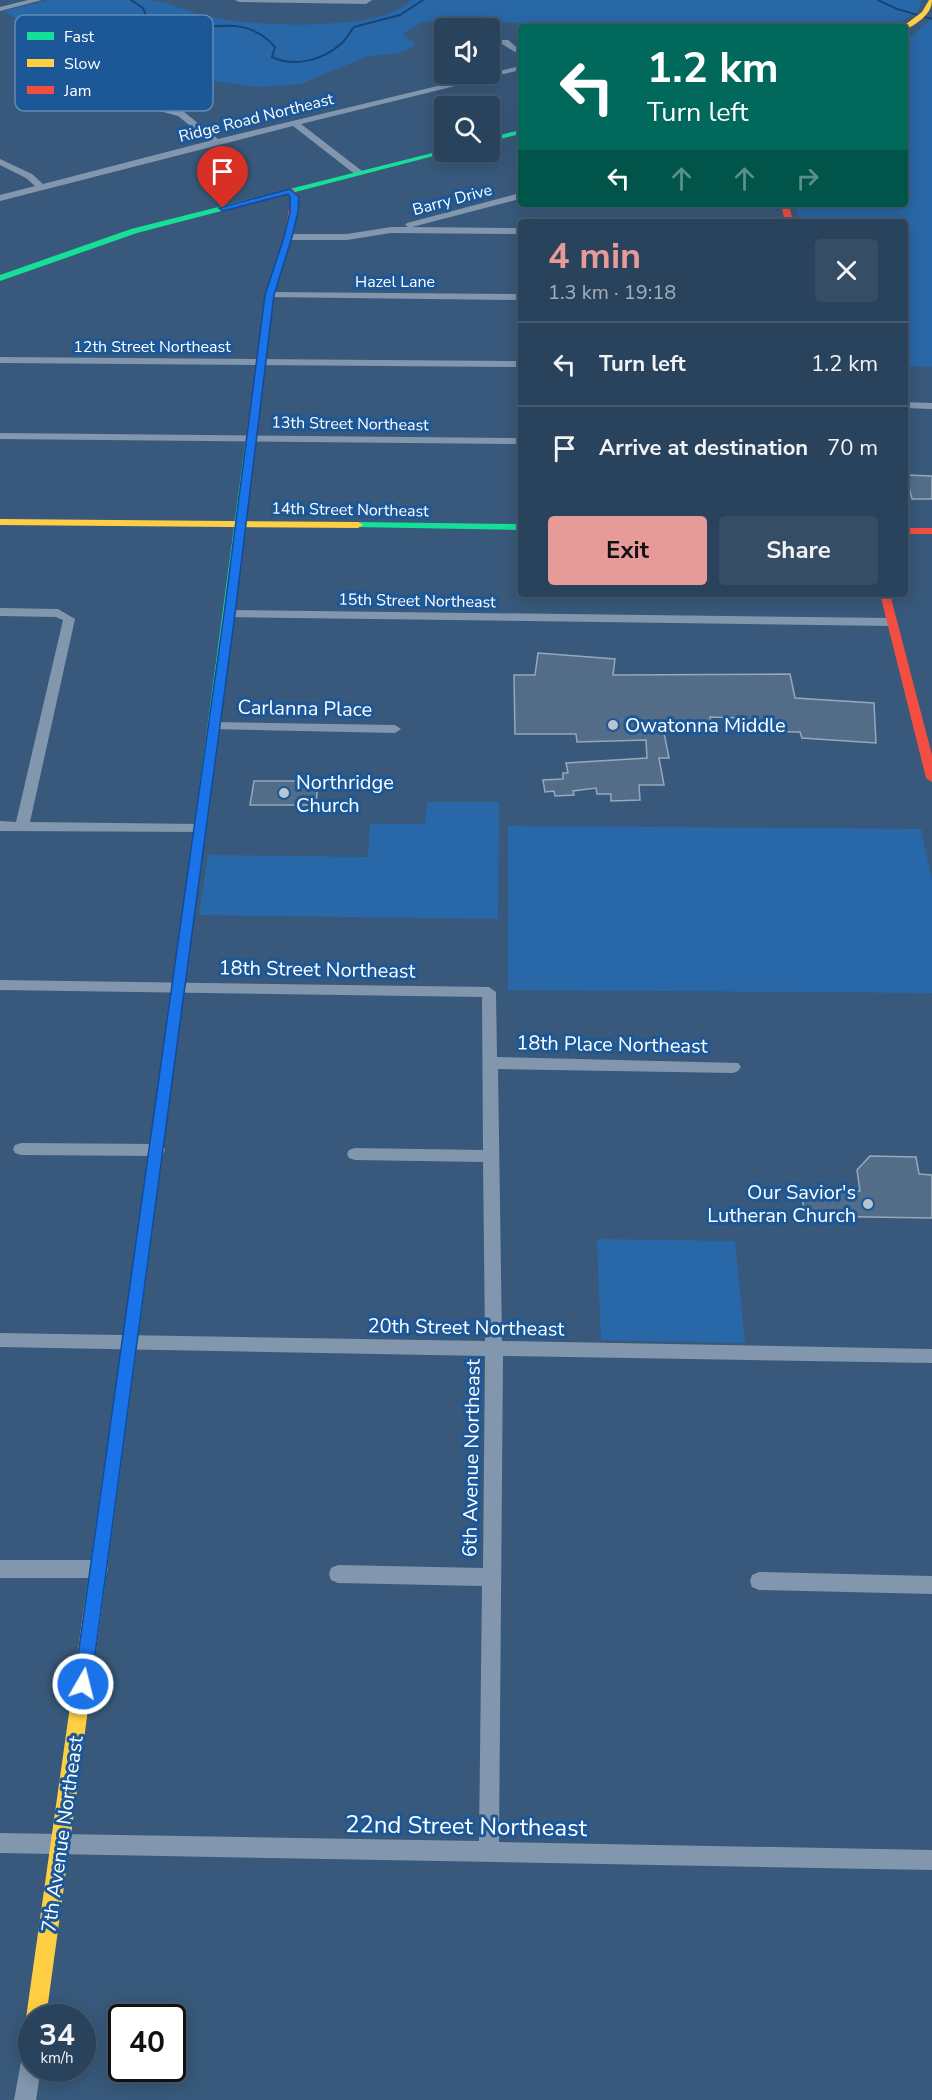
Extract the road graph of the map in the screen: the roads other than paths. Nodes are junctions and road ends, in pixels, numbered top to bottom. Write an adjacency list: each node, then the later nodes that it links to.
1 (38, 0): 5 (street)
2 (238, 0): 3 (street)
3 (368, 0)
4 (931, 3): 6 (street)
5 (0, 9)
6 (909, 26)
7 (505, 42): 8 (street)
8 (518, 52)
9 (518, 68): 11 (street, Ridge Road Northeast)
10 (170, 111): 14 (street)
11 (295, 123): 14 (street, Ridge Road Northeast); 17 (street)
12 (518, 133): 13 (street)
13 (500, 137)
14 (216, 142): 18 (street, Ridge Road Northeast)
15 (434, 155): 17 (street)
16 (0, 162): 18 (street)
17 (359, 174): 19 (street)
18 (41, 187): 21 (street, Ridge Road Northeast)
19 (290, 191): 24 (street, 7th Avenue Northeast); 25 (street)
20 (518, 197): 22 (street, Barry Drive)
21 (0, 198)
22 (391, 230): 23 (street, Barry Drive); 24 (street, Barry Drive)
23 (518, 231)
24 (288, 237): 26 (street, 7th Avenue Northeast)
25 (0, 278)
26 (270, 295): 27 (street, Hazel Lane); 29 (street, 7th Avenue Northeast)
27 (518, 297)
28 (0, 360): 29 (street, 12th Street Northeast)
29 (262, 362): 30 (street, 12th Street Northeast); 34 (street, 7th Avenue Northeast)
30 (518, 364)
31 (908, 405): 32 (street)
32 (932, 406)
33 (0, 436): 34 (street, 13th Street Northeast)
34 (253, 438): 35 (street, 13th Street Northeast); 37 (street, 7th Avenue Northeast)
35 (518, 441)
36 (0, 522): 37 (street, 14th Street Northeast)
37 (241, 524): 38 (street, 14th Street Northeast); 43 (street, 7th Avenue Northeast)
38 (518, 527)
39 (908, 531): 40 (street)
40 (932, 531)
41 (886, 597): 44 (street)
42 (0, 612): 50 (street)
43 (230, 614): 44 (street, 15th Street Northeast); 45 (street, 7th Avenue Northeast)
44 (892, 622): 47 (street)
45 (214, 726): 46 (street, Carlanna Place); 51 (street, 7th Avenue Northeast)
46 (395, 729)
47 (926, 736): 48 (street)
48 (932, 778)
49 (0, 826): 50 (street)
50 (22, 827): 51 (street)
51 (200, 829): 53 (street, 7th Avenue Northeast)
52 (0, 985): 53 (street, 18th Street Northeast)
53 (179, 987): 54 (street, 18th Street Northeast); 58 (street, 7th Avenue Northeast)
54 (489, 992): 55 (street, 6th Avenue Northeast)
55 (490, 1064): 56 (street, 18th Place Northeast); 60 (street, 6th Avenue Northeast)
56 (733, 1067)
57 (21, 1149): 58 (street)
58 (157, 1150): 62 (street, 7th Avenue Northeast)
59 (355, 1154): 60 (street)
60 (491, 1156): 63 (street, 6th Avenue Northeast)
61 (0, 1340): 62 (street, 20th Street Northeast)
62 (130, 1343): 63 (street, 20th Street Northeast); 66 (street, 7th Avenue Northeast)
63 (494, 1348): 64 (street, 20th Street Northeast); 68 (street, 6th Avenue Northeast)
64 (932, 1356)
65 (0, 1569): 66 (street)
66 (99, 1569): 72 (street, 7th Avenue Northeast)
67 (338, 1574): 68 (street)
68 (492, 1576): 73 (street, 6th Avenue Northeast)
69 (759, 1581): 70 (street)
70 (932, 1585)
71 (0, 1843): 72 (street, 22nd Street Northeast)
72 (60, 1844): 73 (street, 22nd Street Northeast); 75 (street, 7th Avenue Northeast)
73 (489, 1852): 74 (street, 22nd Street Northeast)
74 (932, 1860)
75 (38, 2004)
76 (28, 2082): 77 (street)
77 (25, 2100)

